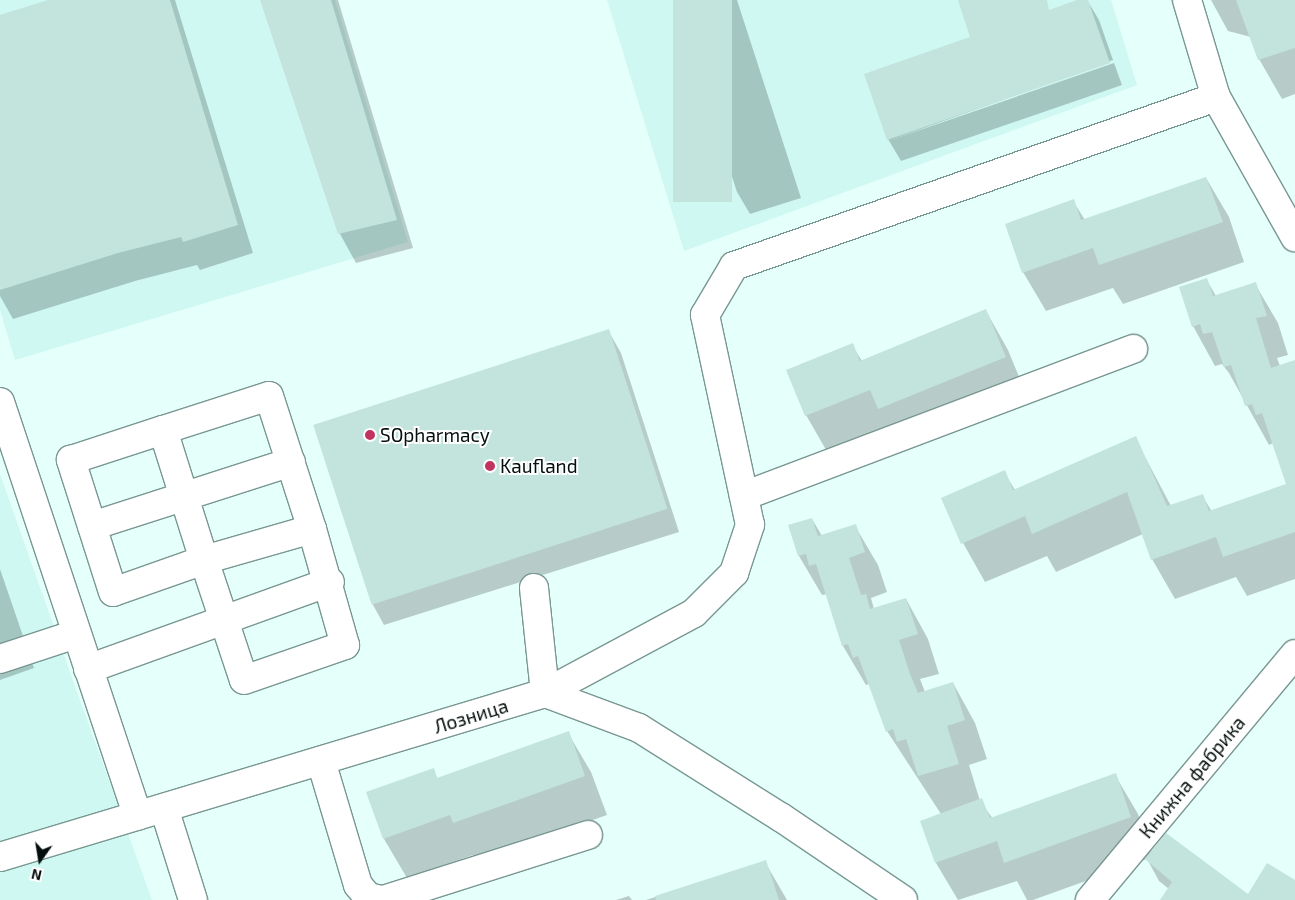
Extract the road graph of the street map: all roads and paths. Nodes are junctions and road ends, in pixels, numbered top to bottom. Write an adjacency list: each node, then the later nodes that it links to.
1 (1187, 0): 2 (street)
2 (1216, 97): 3 (street); 9 (street, Лозница)
3 (1295, 237)
4 (1133, 348): 9 (street)
5 (0, 402): 16 (street)
6 (163, 430): 7 (street); 8 (street); 10 (street)
7 (291, 462): 8 (street); 11 (street)
8 (184, 496): 10 (street); 12 (street)
9 (744, 496): 20 (street, Лозница)
10 (92, 526): 12 (street)
11 (312, 528): 12 (street); 13 (street)
12 (204, 560): 15 (street)
13 (330, 582): 15 (street); 15 (street)
14 (534, 588): 20 (street)
15 (223, 620): 19 (street)
16 (76, 634): 18 (street); 19 (street)
17 (1295, 654): 28 (street, Книжна фабрика)
18 (0, 659)
19 (88, 669): 22 (street)
20 (545, 693): 21 (street, Лозница); 27 (street)
21 (321, 761): 22 (street, Лозница); 26 (street)
22 (151, 812): 24 (street, Лозница); 25 (street)
23 (588, 835): 26 (street)
24 (0, 857)
25 (193, 900)
26 (382, 900)
27 (903, 900)
28 (1090, 900)

